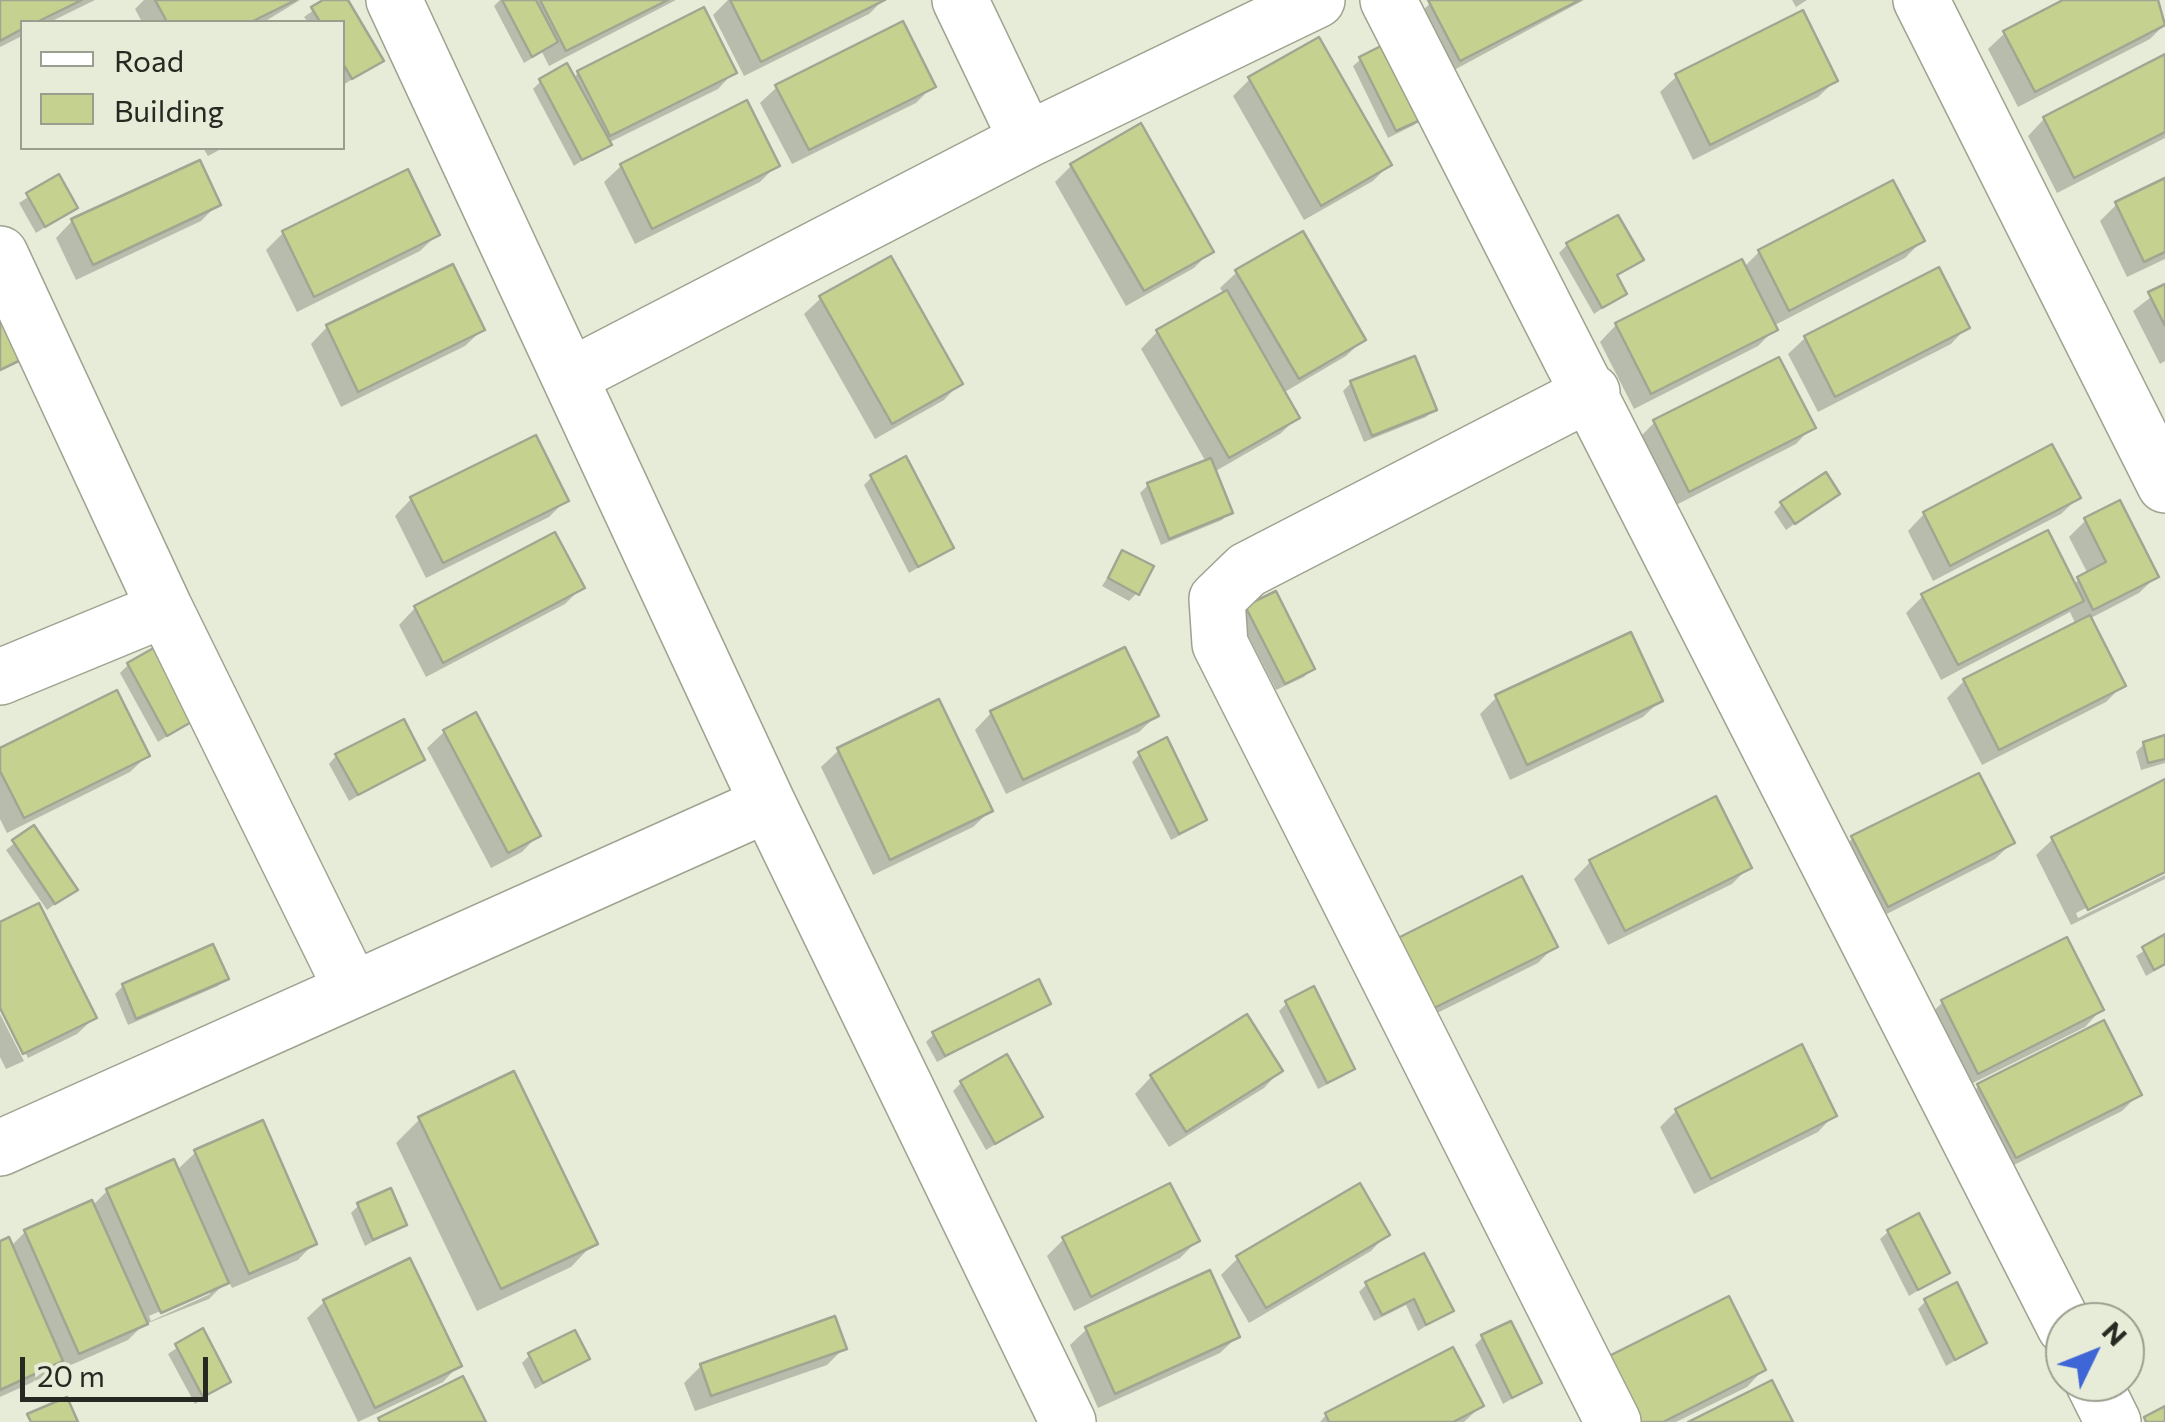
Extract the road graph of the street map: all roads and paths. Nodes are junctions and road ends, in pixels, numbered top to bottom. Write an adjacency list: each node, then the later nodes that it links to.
1 (394, 0): 8 (street)
2 (960, 0): 6 (street)
3 (1317, 0): 6 (street)
4 (1388, 0): 9 (street)
5 (1921, 0): 10 (street)
6 (1027, 140): 8 (street)
7 (0, 254): 11 (street)
8 (571, 376): 13 (street)
9 (1592, 392): 16 (street); 18 (street)
10 (2165, 485)
11 (165, 610): 12 (street); 14 (street)
12 (0, 676)
13 (768, 804): 14 (street); 17 (street)
14 (352, 989): 15 (street)
15 (0, 1148)
16 (2052, 1302)
17 (1068, 1422)
18 (1612, 1422)

